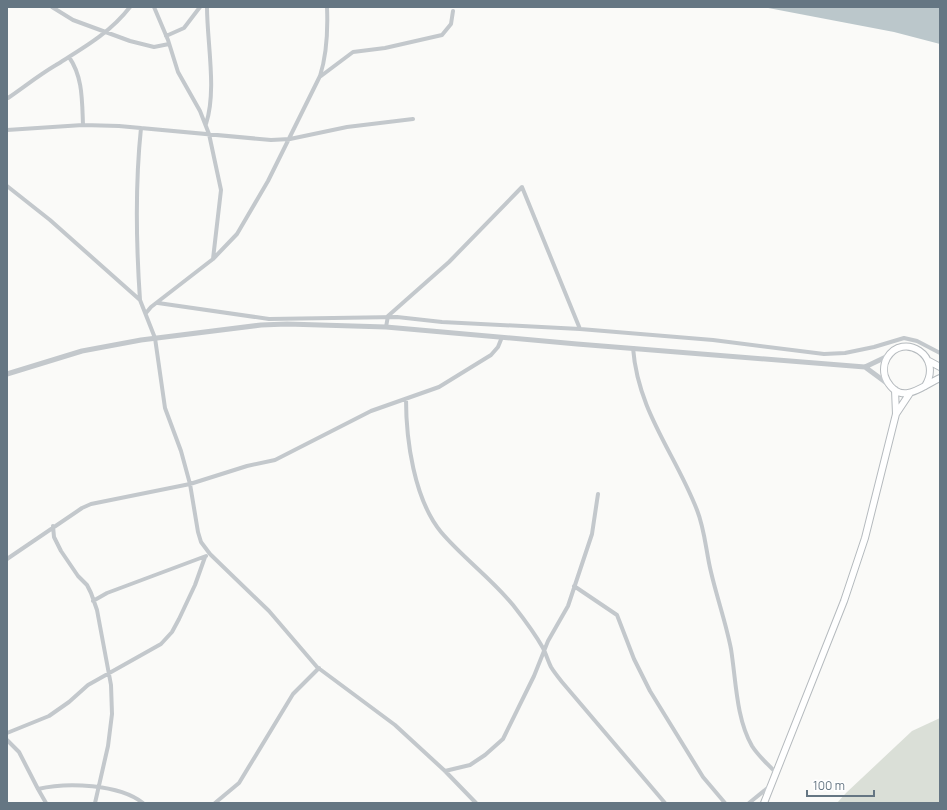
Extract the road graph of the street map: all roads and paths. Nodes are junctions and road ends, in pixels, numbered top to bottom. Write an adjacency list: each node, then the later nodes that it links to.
1 (52, 7): 8 (street)
2 (130, 7): 8 (street)
3 (154, 7): 9 (street)
4 (200, 7): 9 (street)
5 (207, 7): 16 (street)
6 (327, 7): 12 (street)
7 (453, 11): 12 (street)
8 (106, 32): 10 (street); 11 (street)
9 (166, 36): 10 (street)
10 (169, 44): 16 (street)
11 (69, 58): 13 (street); 15 (street)
12 (320, 76): 20 (street)
13 (8, 98)
14 (413, 119): 20 (street)
15 (84, 125): 17 (street); 18 (street)
16 (206, 125): 19 (street)
17 (141, 128): 19 (street); 23 (street)
18 (7, 130)
19 (209, 134): 20 (street); 22 (street)
20 (290, 139): 22 (street)
21 (7, 186): 23 (street)
22 (212, 259): 24 (street)
23 (140, 300): 25 (street)
24 (158, 303): 25 (street); 26 (street)
25 (146, 313): 30 (street)
26 (387, 318): 27 (street); 28 (street); 28 (street)
27 (386, 326): 29 (street); 30 (street)
28 (580, 328): 32 (street)
29 (502, 336): 31 (street); 43 (street)
30 (155, 338): 37 (street); 45 (street)
31 (633, 348): 35 (street); 59 (street)
32 (940, 353)
33 (888, 356): 34 (main road); 35 (street); 39 (main road)
34 (929, 361): 36 (main road); 40 (main road)
35 (865, 366): 39 (street)
36 (940, 367)
37 (7, 374)
38 (940, 378): 40 (main road)
39 (889, 385): 41 (main road)
40 (925, 386): 42 (main road)
41 (895, 390): 42 (main road); 44 (main road)
42 (910, 394): 44 (main road)
43 (406, 399): 45 (street); 53 (street)
44 (896, 414): 59 (main road)
45 (190, 484): 47 (street); 48 (street)
46 (598, 494): 51 (street)
47 (53, 526): 50 (street); 52 (street)
48 (210, 554): 49 (street); 54 (street)
49 (205, 557): 52 (street); 55 (street)
50 (7, 560)
51 (574, 586): 53 (street); 69 (street)
52 (93, 601): 55 (street)
53 (544, 650): 58 (street); 68 (street)
54 (319, 668): 58 (street); 66 (street)
55 (108, 674): 56 (street); 61 (street)
56 (7, 733)
57 (7, 740): 62 (street)
58 (445, 771): 67 (street)
59 (776, 773): 60 (main road)
60 (772, 784): 70 (street); 71 (main road)
61 (97, 788): 62 (street); 64 (street); 65 (street)
62 (38, 789): 63 (street)
63 (46, 803)
64 (95, 803)
65 (143, 803)
66 (215, 803)
67 (476, 803)
68 (665, 803)
69 (725, 803)
70 (749, 803)
71 (764, 803)

